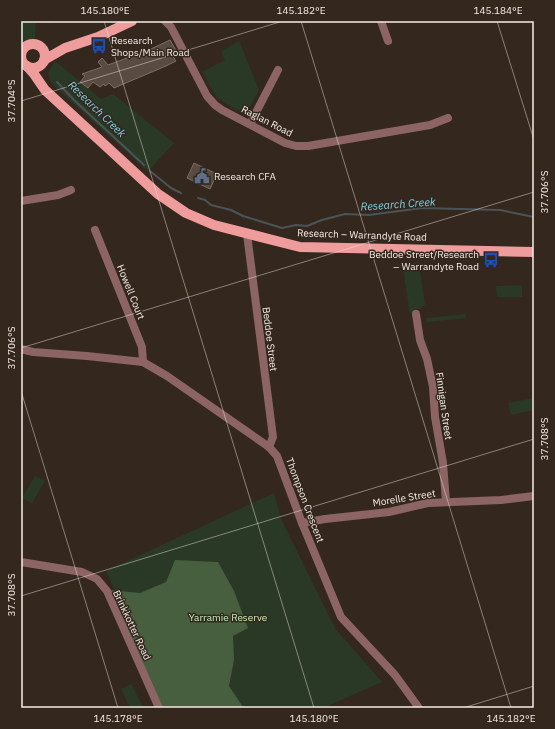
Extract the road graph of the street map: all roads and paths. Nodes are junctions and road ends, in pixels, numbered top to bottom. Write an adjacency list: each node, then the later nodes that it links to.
1 (381, 21): 4 (street)
2 (130, 22): 6 (main road)
3 (168, 23): 13 (street, Raglan Road)
4 (388, 41)
5 (38, 46): 6 (main road); 7 (main road); 8 (main road)
6 (70, 46): 8 (main road)
7 (23, 48): 9 (main road)
8 (43, 61): 9 (main road); 11 (main road)
9 (24, 65): 11 (main road, Research – Warrandyte Road)
10 (278, 70): 13 (street)
11 (48, 93): 17 (main road, Research – Warrandyte Road)
12 (448, 118): 13 (street, Raglan Road)
13 (250, 124)
14 (71, 190): 15 (street)
15 (21, 201)
16 (96, 230): 21 (street, Howell Court)
17 (246, 234): 18 (main road, Research – Warrandyte Road); 22 (street, Beddoe Street)
18 (534, 252)
19 (416, 314): 24 (street, Finnigan Street)
20 (21, 349): 21 (street, Thompson Crescent)
21 (143, 362): 22 (street, Thompson Crescent)
22 (269, 447): 25 (street, Thompson Crescent)
23 (534, 496): 24 (street, Morelle Street)
24 (446, 502): 25 (street, Morelle Street)
25 (302, 523): 28 (street, Thompson Crescent)
26 (21, 562): 27 (street, Brinkkotter Road)
27 (159, 708)
28 (419, 708)

